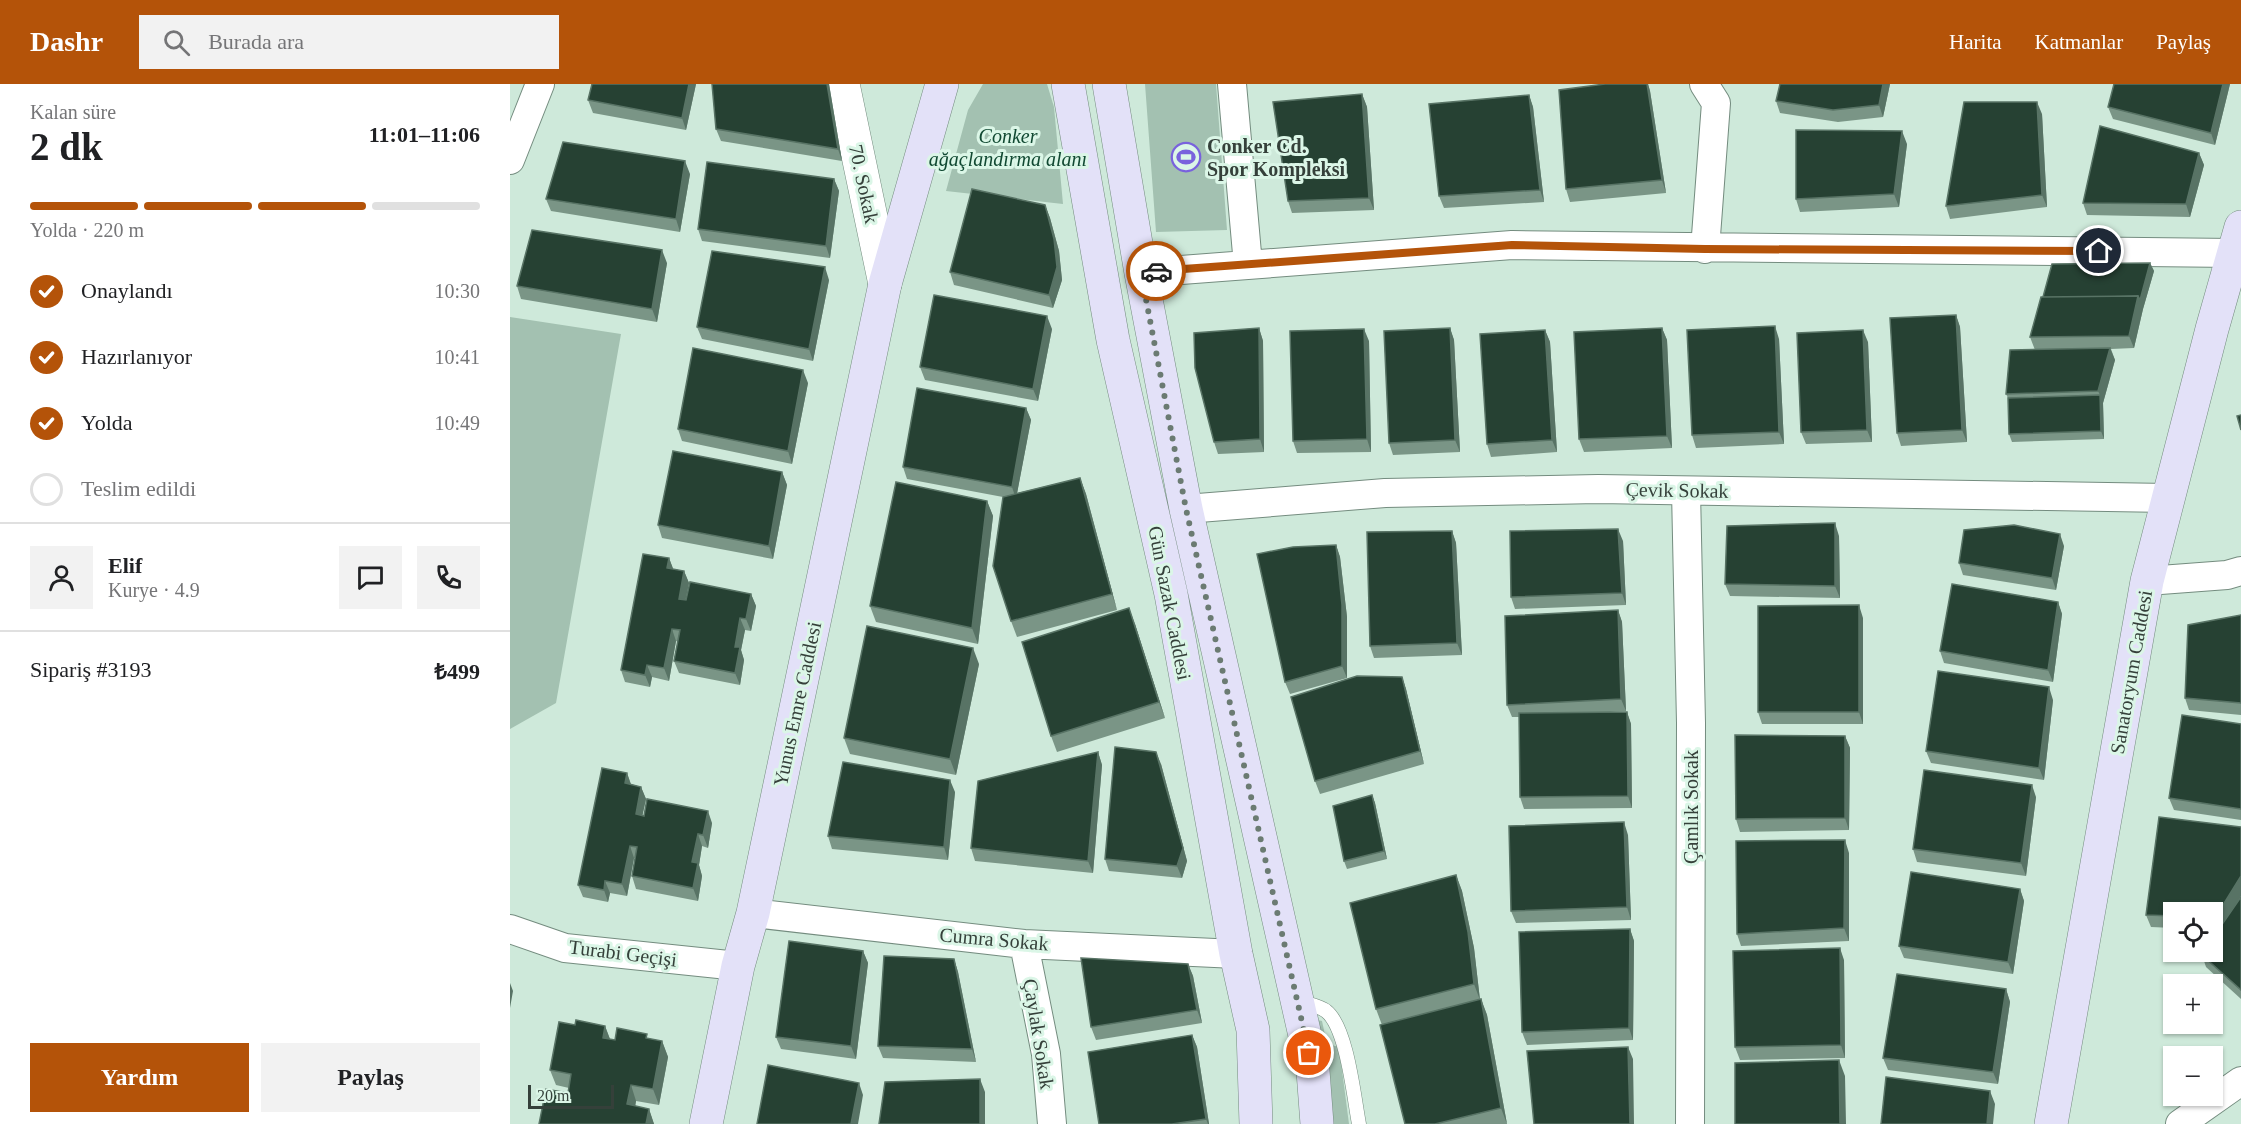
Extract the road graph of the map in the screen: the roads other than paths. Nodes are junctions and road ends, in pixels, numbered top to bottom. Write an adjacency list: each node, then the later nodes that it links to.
1 (540, 84): 9 (street)
2 (843, 84): 14 (street, 70. Sokak)
3 (953, 84): 8 (main road, Yunus Emre Caddesi)
4 (1068, 84): 23 (main road, Gün Sazak Caddesi)
5 (1109, 84): 13 (main road, Gün Sazak Caddesi)
6 (1232, 84): 12 (street)
7 (1717, 90): 11 (street)
8 (941, 93): 14 (main road, Yunus Emre Caddesi)
9 (510, 160)
10 (2237, 240): 11 (street); 16 (main road, Sanatoryum Caddesi)
11 (1705, 249): 12 (street)
12 (1248, 265): 13 (street)
13 (1141, 273): 17 (main road, Gün Sazak Caddesi)
14 (885, 284): 20 (main road, Yunus Emre Caddesi)
15 (1686, 491): 16 (street, Çevik Sokak); 17 (street, Çevik Sokak); 32 (street, Çamlık Sokak)
16 (2168, 498): 19 (main road, Sanatoryum Caddesi)
17 (1186, 509): 25 (main road, Gün Sazak Caddesi)
18 (2241, 571): 19 (street)
19 (2147, 580): 33 (main road, Sanatoryum Caddesi)
20 (753, 913): 22 (street, Cumra Sokak); 24 (main road, Yunus Emre Caddesi)
21 (510, 929): 24 (street, Turabi Geçişi)
22 (1024, 944): 23 (street, Cumra Sokak); 28 (street, Çaylak Sokak)
23 (1236, 954): 29 (main road, Gün Sazak Caddesi)
24 (738, 966): 27 (main road, Yunus Emre Caddesi)
25 (1297, 1000): 30 (main road, Gün Sazak Caddesi); 31 (lane)
26 (2241, 1081): 34 (street)
27 (706, 1124)
28 (1052, 1124)
29 (1256, 1124)
30 (1317, 1124)
31 (1359, 1124)
32 (1690, 1124)
33 (2051, 1124)
34 (2180, 1124)

